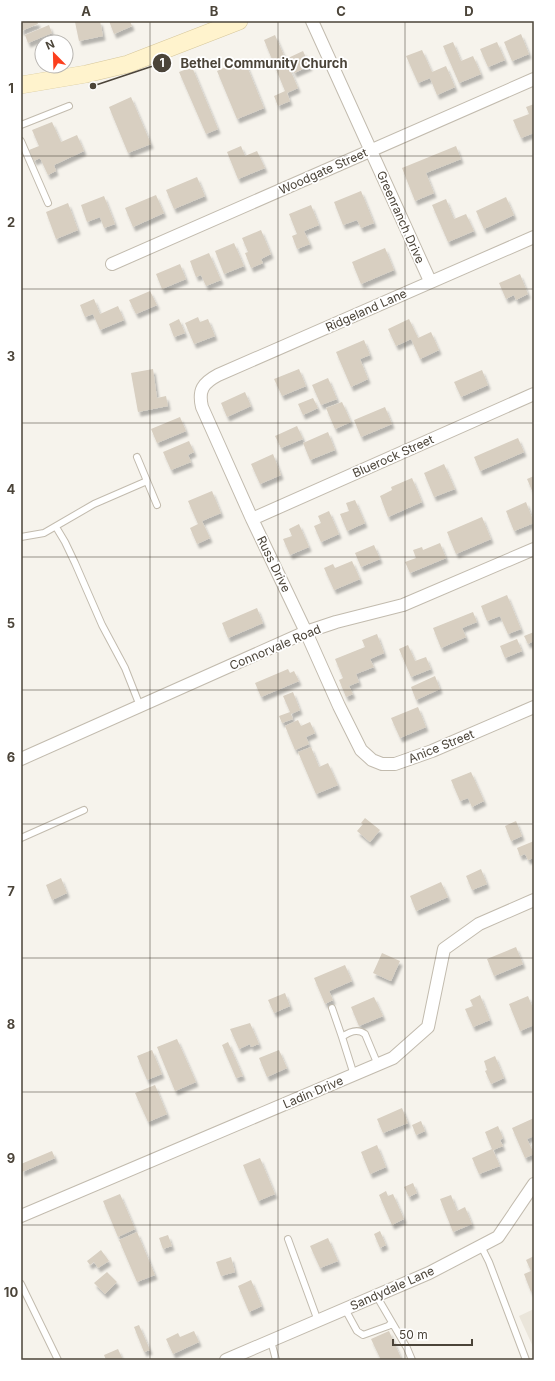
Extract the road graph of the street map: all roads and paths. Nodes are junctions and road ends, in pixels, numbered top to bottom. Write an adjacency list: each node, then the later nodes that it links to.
1 (239, 21): 4 (main road)
2 (312, 21): 8 (street, Greenranch Drive)
3 (534, 79): 8 (street, Woodgate Street)
4 (21, 85)
5 (69, 106): 6 (lane)
6 (21, 125)
7 (21, 141): 9 (lane)
8 (371, 150): 11 (street, Woodgate Street); 12 (street, Greenranch Drive)
9 (48, 204)
10 (534, 236): 12 (street, Ridgeland Lane)
11 (112, 264)
12 (430, 281): 13 (street, Ridgeland Lane)
13 (202, 389): 18 (street, Russ Drive)
14 (534, 394): 18 (street, Bluerock Street)
15 (137, 457): 16 (lane)
16 (147, 481): 17 (lane); 19 (lane)
17 (157, 505)
18 (252, 519): 22 (street, Russ Drive)
19 (56, 528): 20 (lane); 23 (lane)
20 (21, 538)
21 (534, 549): 22 (street, Connorvale Road)
22 (306, 632): 23 (street, Connorvale Road); 25 (street, Russ Drive)
23 (140, 706): 26 (street, Connorvale Road)
24 (534, 707): 25 (street, Anice Street)
25 (355, 738)
26 (21, 759)
27 (84, 810): 28 (lane)
28 (21, 838)
29 (534, 900): 32 (street, Ladin Drive)
30 (332, 1008): 31 (lane)
31 (342, 1037): 32 (lane); 33 (lane)
32 (378, 1065): 33 (street, Ladin Drive)
33 (354, 1075): 35 (street, Ladin Drive)
34 (534, 1184): 37 (street, Sandydale Lane)
35 (21, 1216)
36 (288, 1239): 41 (lane)
37 (481, 1246): 39 (street, Sandydale Lane); 48 (lane)
38 (21, 1284): 44 (lane)
39 (376, 1296): 40 (street, Sandydale Lane); 42 (lane)
40 (345, 1309): 41 (street, Sandydale Lane); 42 (lane)
41 (318, 1320): 43 (street, Sandydale Lane)
42 (392, 1323): 47 (lane)
43 (270, 1341): 45 (street, Sandydale Lane); 46 (lane)
44 (58, 1360)
45 (226, 1360)
46 (276, 1360)
47 (412, 1360)
48 (526, 1360)

